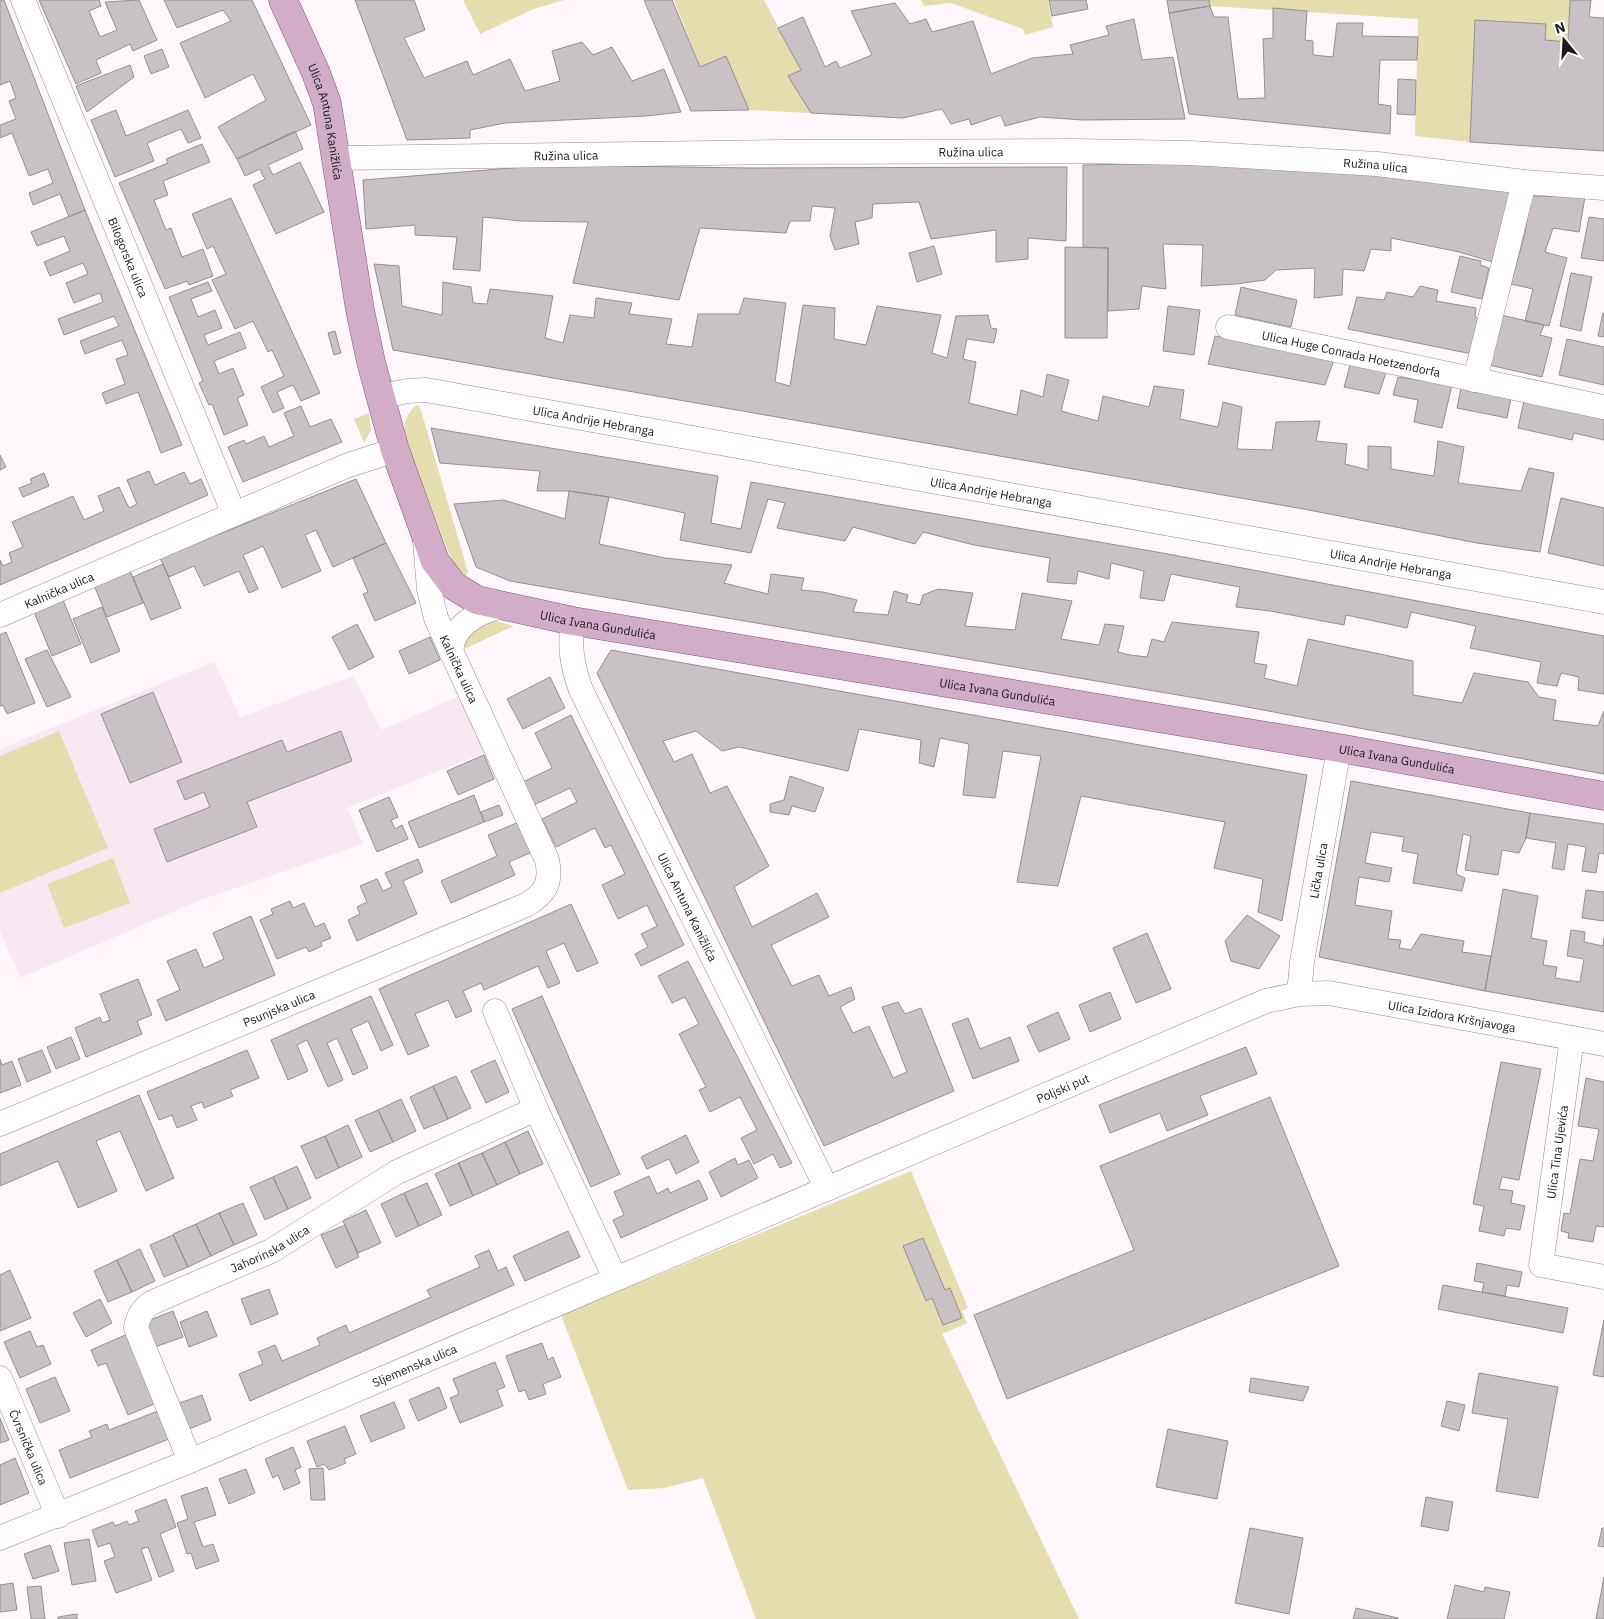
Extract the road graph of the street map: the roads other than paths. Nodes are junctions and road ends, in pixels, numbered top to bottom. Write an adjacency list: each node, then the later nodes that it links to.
1 (23, 0): 12 (street, Bilogorska ulica)
2 (282, 0): 3 (main road, Ulica Antuna Kanižlića)
3 (337, 158): 4 (street, Ružina ulica); 6 (main road, Ulica Antuna Kanižlića)
4 (1524, 182): 5 (street, Ružina ulica); 8 (street)
5 (1604, 188)
6 (350, 249): 9 (main road, Kalnička ulica)
7 (1228, 327): 8 (street, Ulica Huge Conrada Hoetzendorfa)
8 (1475, 380): 10 (street, Ulica Huge Conrada Hoetzendorfa)
9 (380, 397): 11 (main road, Kalnička ulica); 14 (street, Ulica Andrije Hebranga)
10 (1603, 407)
11 (395, 450): 12 (street, Kalnička ulica); 13 (main road, Kalnička ulica)
12 (234, 514): 16 (street, Kalnička ulica)
13 (425, 534): 15 (main road, Ulica Ivana Gundulića); 18 (street, Kalnička ulica)
14 (1604, 602)
15 (500, 607): 17 (main road, Ulica Ivana Gundulića); 18 (street)
16 (0, 615)
17 (573, 620): 19 (main road, Ulica Ivana Gundulića); 28 (street, Ulica Antuna Kanižlića)
18 (451, 652): 21 (street, Kalnička ulica)
19 (1339, 748): 20 (main road, Ulica Ivana Gundulića); 22 (street, Lička ulica)
20 (1604, 796)
21 (549, 880): 27 (street, Psunjska ulica)
22 (1299, 994): 24 (street, Ulica Izidora Kršnjavoga); 28 (street, Poljski put)
23 (494, 1011): 26 (street)
24 (1572, 1038): 25 (street, Ulica Izidora Kršnjavoga); 29 (street, Ulica Tina Ujevića)
25 (1604, 1044)
26 (536, 1109): 30 (street); 32 (street, Jahorinska ulica)
27 (0, 1124)
28 (827, 1189): 30 (street, Sljemenska ulica)
29 (1604, 1276)
30 (615, 1278): 32 (street, Sljemenska ulica)
31 (0, 1378): 33 (street, Čvrsnička ulica)
32 (190, 1460): 33 (street, Sljemenska ulica)
33 (58, 1516): 34 (street, Sljemenska ulica)
34 (0, 1538)

